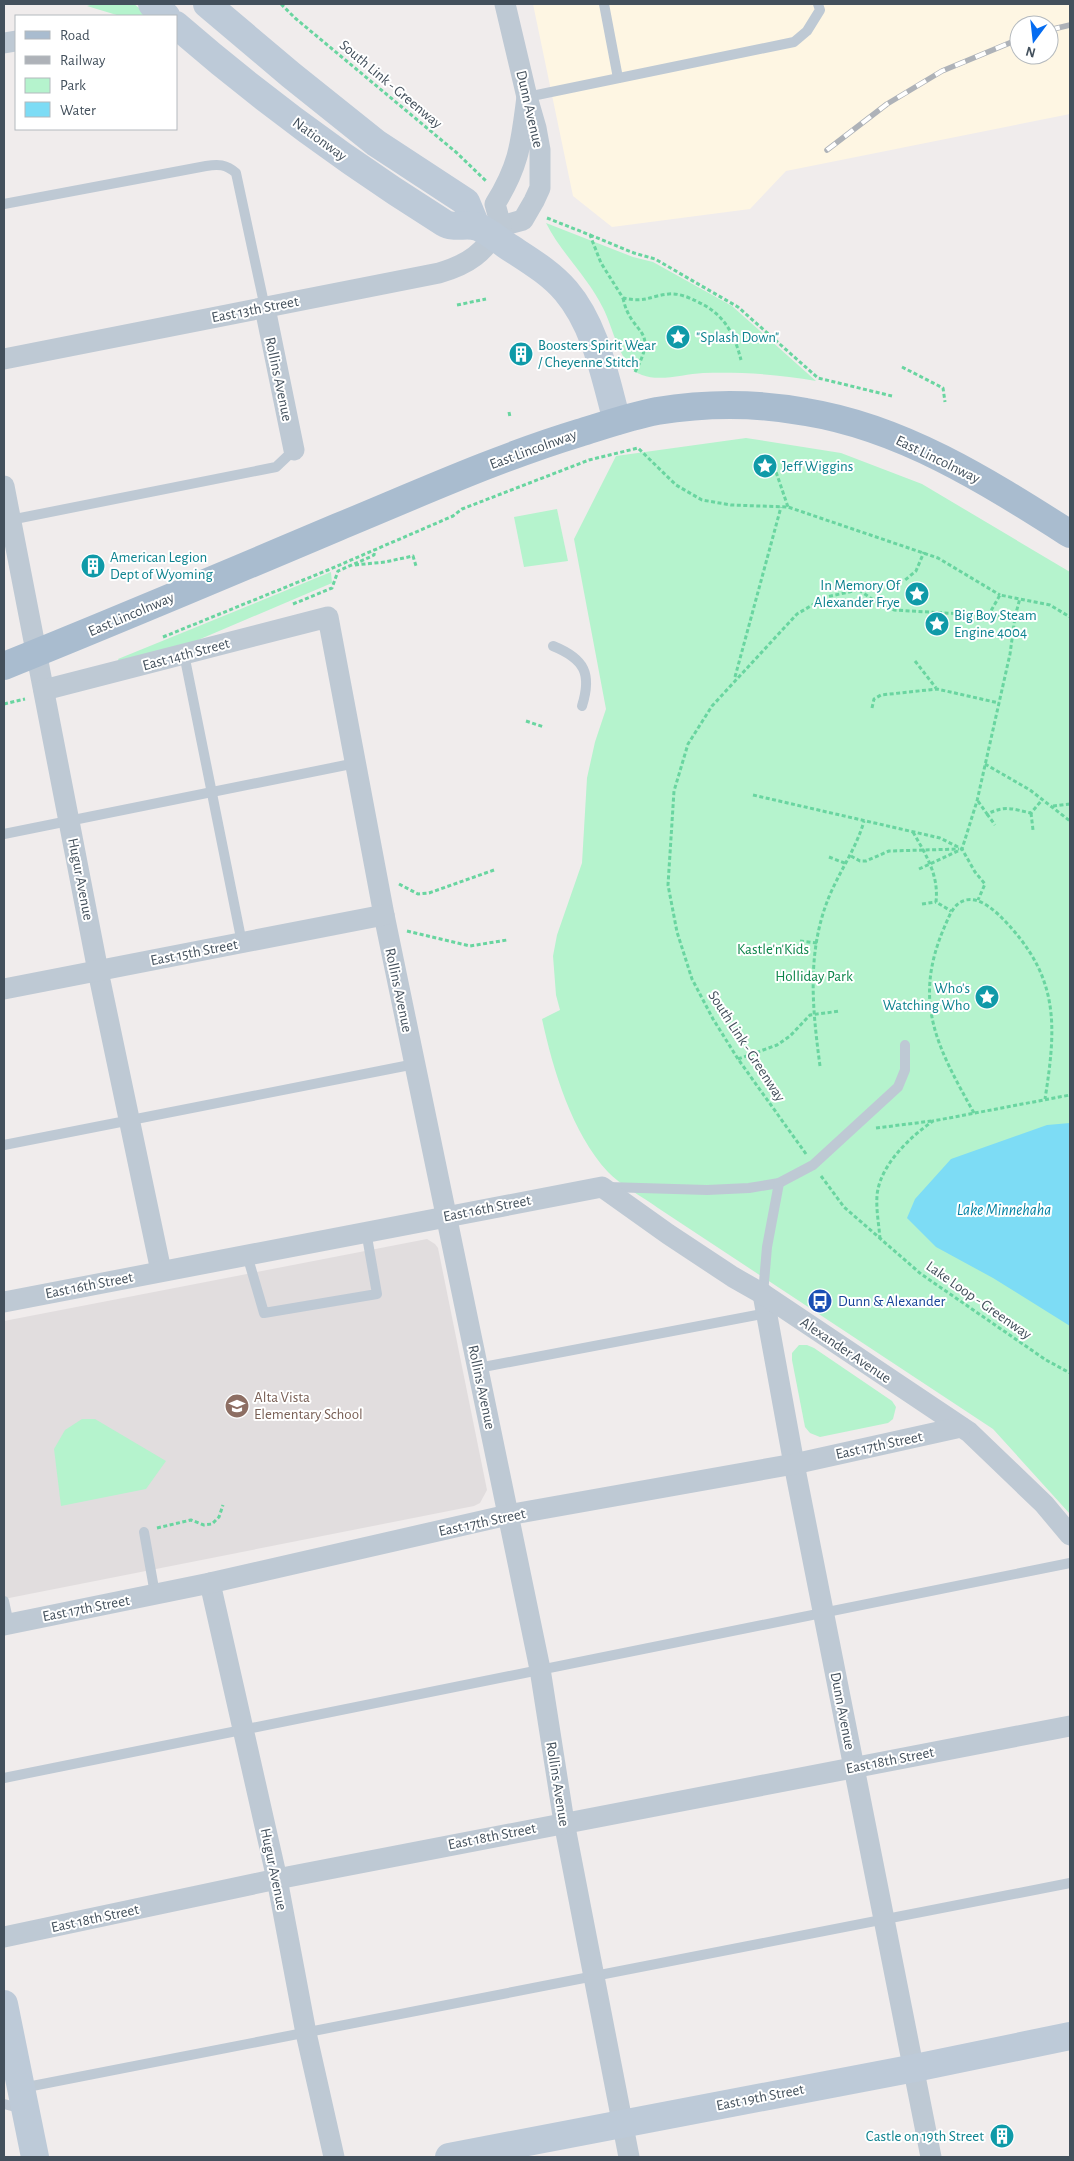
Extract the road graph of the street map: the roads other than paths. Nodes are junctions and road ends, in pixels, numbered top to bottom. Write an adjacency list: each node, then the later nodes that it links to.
1 (152, 4): 6 (main road)
2 (206, 4): 11 (main road, Nationway)
3 (506, 4): 9 (street, Dunn Avenue)
4 (604, 4): 8 (lane)
5 (818, 4): 8 (lane)
6 (165, 15)
7 (178, 27): 11 (main road, Nationway)
8 (618, 78): 9 (lane)
9 (526, 97): 11 (street); 11 (street, Dunn Avenue)
10 (4, 204): 12 (lane)
11 (491, 229): 12 (street, East 13th Street); 14 (main road)
12 (264, 308): 13 (street, East 13th Street); 15 (street, Rollins Avenue)
13 (4, 360)
14 (617, 421): 18 (main road, East Lincolnway); 21 (main road, East Lincolnway)
15 (294, 450): 17 (lane)
16 (4, 486): 17 (street, Hugur Avenue)
17 (7, 520): 21 (street, Hugur Avenue)
18 (1070, 534)
19 (328, 617): 22 (street, East 14th Street); 26 (street, Rollins Avenue)
20 (554, 646): 25 (lane)
21 (37, 653): 23 (main road, East Lincolnway); 24 (street, Hugur Avenue)
22 (184, 654): 24 (street, East 14th Street); 27 (lane)
23 (4, 666)
24 (35, 694): 28 (street, Hugur Avenue)
25 (582, 706)
26 (356, 763): 27 (lane); 30 (street, Rollins Avenue)
27 (211, 792): 28 (lane); 31 (lane)
28 (69, 820): 29 (lane); 32 (street, Hugur Avenue)
29 (4, 834)
30 (385, 923): 31 (street, East 15th Street); 35 (street, Rollins Avenue)
31 (242, 943): 32 (street, East 15th Street)
32 (98, 971): 33 (street, East 15th Street); 36 (street, Hugur Avenue)
33 (4, 989)
34 (905, 1045): 38 (lane, East 16th Street)
35 (415, 1064): 36 (lane); 40 (street, Rollins Avenue)
36 (130, 1120): 37 (lane); 43 (street, Hugur Avenue)
37 (4, 1145)
38 (779, 1183): 39 (lane, East 16th Street); 45 (lane)
39 (602, 1187): 40 (street, East 16th Street); 45 (street, Alexander Avenue)
40 (446, 1216): 41 (street, East 16th Street); 46 (street, Rollins Avenue)
41 (366, 1231): 42 (street, East 16th Street); 42 (lane)
42 (247, 1254): 43 (street, East 16th Street)
43 (161, 1271): 44 (street, East 16th Street)
44 (4, 1302)
45 (765, 1303): 46 (lane); 47 (street, Alexander Avenue); 48 (street, Dunn Avenue)
46 (478, 1368): 49 (street, Rollins Avenue)
47 (961, 1427): 48 (street, East 17th Street); 51 (street, Alexander Avenue)
48 (794, 1464): 49 (street, East 17th Street); 56 (street, Dunn Avenue)
49 (508, 1515): 53 (street, East 17th Street); 58 (street, Rollins Avenue)
50 (144, 1532): 54 (lane)
51 (1070, 1535)
52 (1070, 1563): 56 (lane)
53 (210, 1582): 54 (street, East 17th Street); 60 (street, Hugur Avenue)
54 (155, 1594): 57 (street, East 17th Street)
55 (4, 1601): 57 (lane)
56 (823, 1611): 58 (lane); 61 (street, Dunn Avenue)
57 (6, 1624)
58 (540, 1669): 60 (lane); 63 (street, Rollins Avenue)
59 (1070, 1726): 61 (street, East 18th Street)
60 (243, 1729): 62 (lane); 64 (street, Hugur Avenue)
61 (855, 1767): 63 (street, East 18th Street); 66 (street, Dunn Avenue)
62 (4, 1778)
63 (564, 1822): 64 (street, East 18th Street); 68 (street, Rollins Avenue)
64 (277, 1878): 67 (street, East 18th Street); 70 (street, Hugur Avenue)
65 (1070, 1883): 66 (lane)
66 (884, 1919): 68 (lane); 72 (street, Dunn Avenue)
67 (4, 1937)
68 (594, 1976): 70 (lane); 74 (street, Rollins Avenue)
69 (4, 2004): 73 (main road)
70 (306, 2032): 73 (lane); 76 (street, Hugur Avenue)
71 (1070, 2036): 72 (main road, East 19th Street)
72 (915, 2068): 74 (main road, East 19th Street); 79 (street, Dunn Avenue)
73 (16, 2101): 75 (main road)
74 (621, 2123): 77 (main road, East 19th Street); 78 (street, Rollins Avenue)
75 (35, 2157)
76 (334, 2157)
77 (449, 2157)
78 (629, 2157)
79 (931, 2157)

